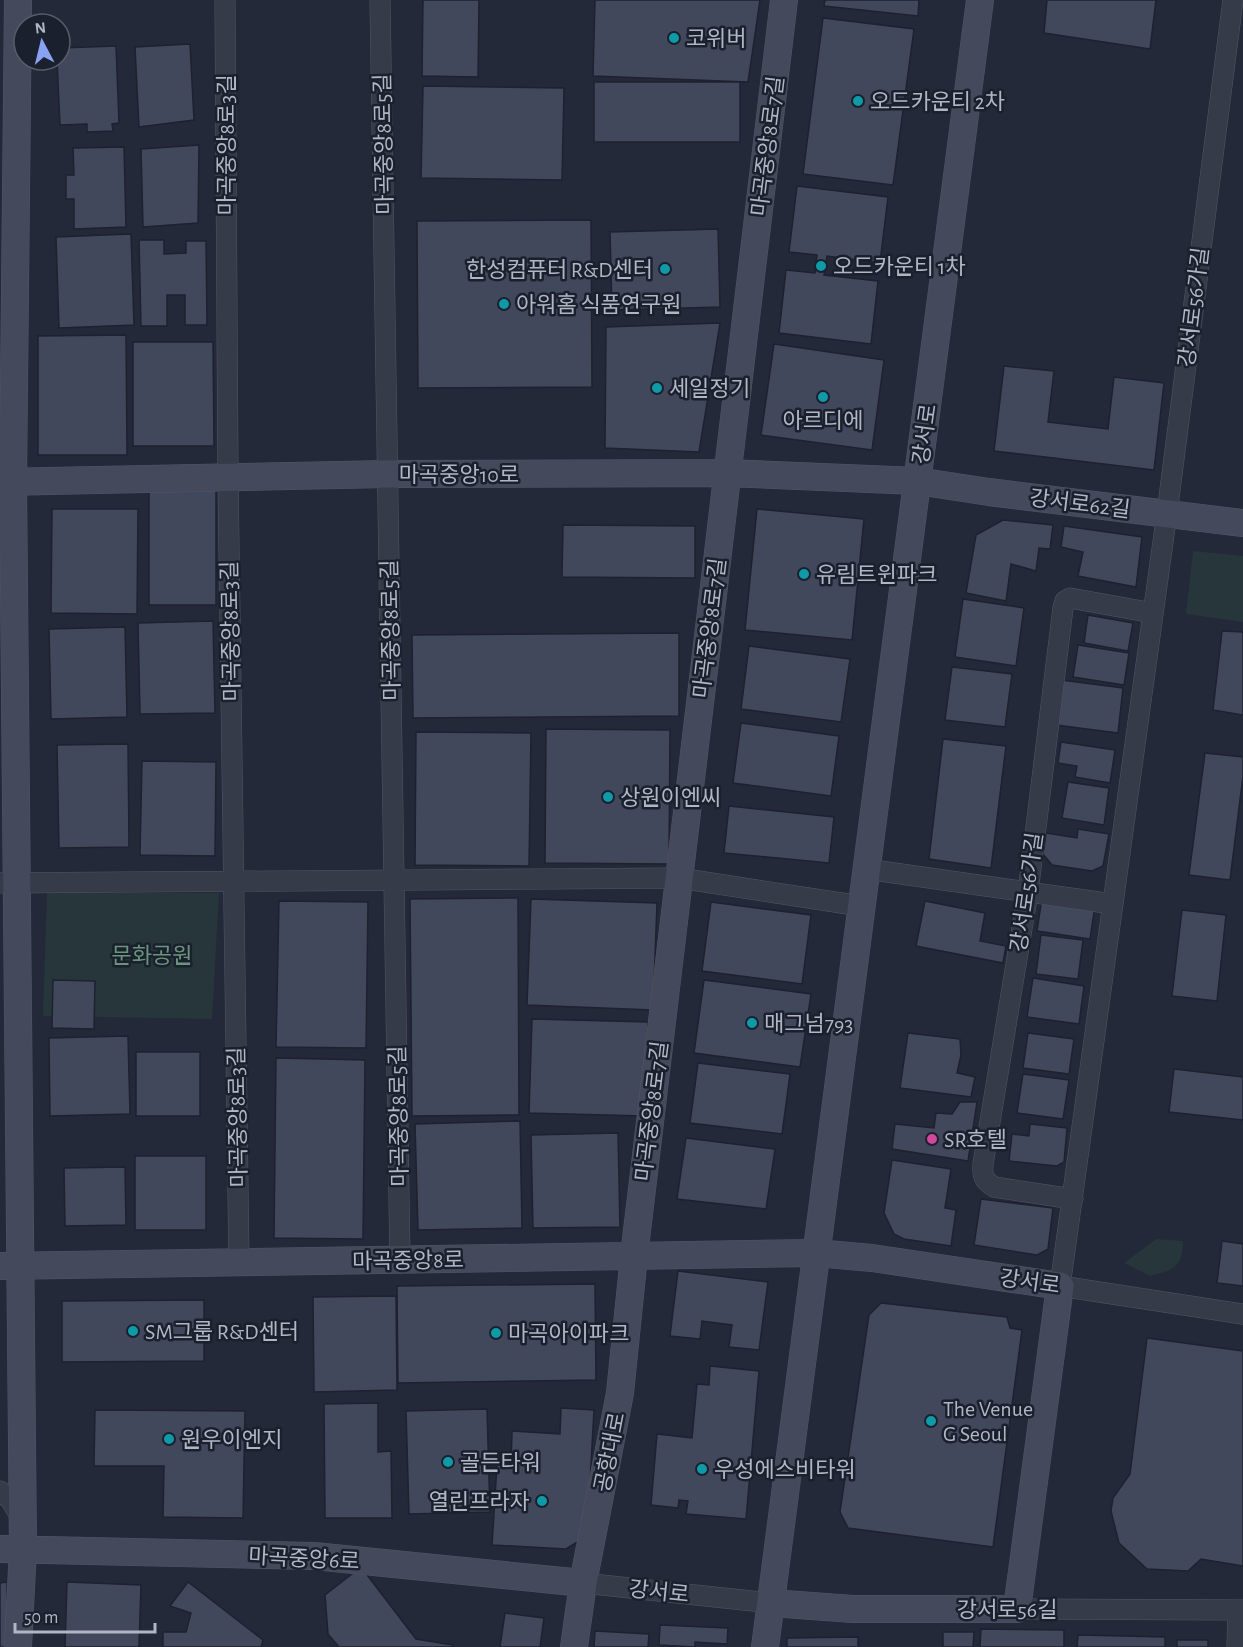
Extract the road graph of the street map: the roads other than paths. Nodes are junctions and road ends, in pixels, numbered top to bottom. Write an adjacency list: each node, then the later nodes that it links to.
1 (18, 0): 11 (street)
2 (225, 0): 9 (street, 마곡중앙8로3길)
3 (380, 0): 8 (street, 마곡중앙8로5길)
4 (784, 0): 7 (street, 마곡중앙8로7길)
5 (980, 0): 10 (street, 강서로)
6 (1233, 0): 12 (street, 강서로56가길)
7 (728, 473): 8 (street, 마곡중앙10로); 10 (street, 마곡중앙10로); 16 (street, 마곡중앙8로7길)
8 (387, 474): 9 (street, 마곡중앙10로); 17 (street, 마곡중앙8로5길)
9 (228, 477): 11 (street, 마곡중앙10로); 18 (street, 마곡중앙8로3길)
10 (917, 481): 12 (street, 강서로62길); 15 (street, 강서로)
11 (6, 482): 19 (street)
12 (1167, 513): 13 (street, 강서로62길); 14 (street, 강서로56가길)
13 (1243, 523)
14 (1153, 613): 20 (street, 강서로56가길); 21 (street, 강서로56가길)
15 (866, 869): 20 (street); 22 (street, 강서로)
16 (679, 878): 17 (street); 22 (street); 25 (street, 마곡중앙8로7길)
17 (394, 880): 18 (street); 26 (street, 마곡중앙8로5길)
18 (234, 881): 19 (street); 27 (street, 마곡중앙8로3길)
19 (8, 882): 28 (street)
20 (1028, 892): 21 (street); 23 (street, 강서로56가길)
21 (1113, 904): 23 (street, 강서로56가길)
22 (861, 906): 24 (street, 강서로)
23 (1073, 1199): 29 (street, 강서로56가길)
24 (816, 1253): 25 (street, 마곡중앙8로); 29 (street, 강서로); 35 (street, 강서로)
25 (634, 1256): 26 (street, 마곡중앙8로); 34 (street, 공항대로)
26 (400, 1260): 27 (street, 마곡중앙8로)
27 (239, 1262): 28 (street, 마곡중앙8로)
28 (10, 1266): 32 (street)
29 (1060, 1286): 30 (street, 강서로); 36 (street, 강서로56가길)
30 (1243, 1314)
31 (0, 1491): 32 (street)
32 (22, 1520): 33 (street)
33 (11, 1549): 34 (street, 마곡중앙6로); 38 (street)
34 (583, 1583): 35 (street, 강서로); 39 (street, 공항대로)
35 (771, 1603): 36 (street, 강서로56길); 40 (street, 강서로)
36 (1017, 1610): 37 (street, 강서로56길)
37 (1241, 1610): 41 (street)
38 (18, 1647)
39 (574, 1647)
40 (765, 1647)
41 (1237, 1647)

